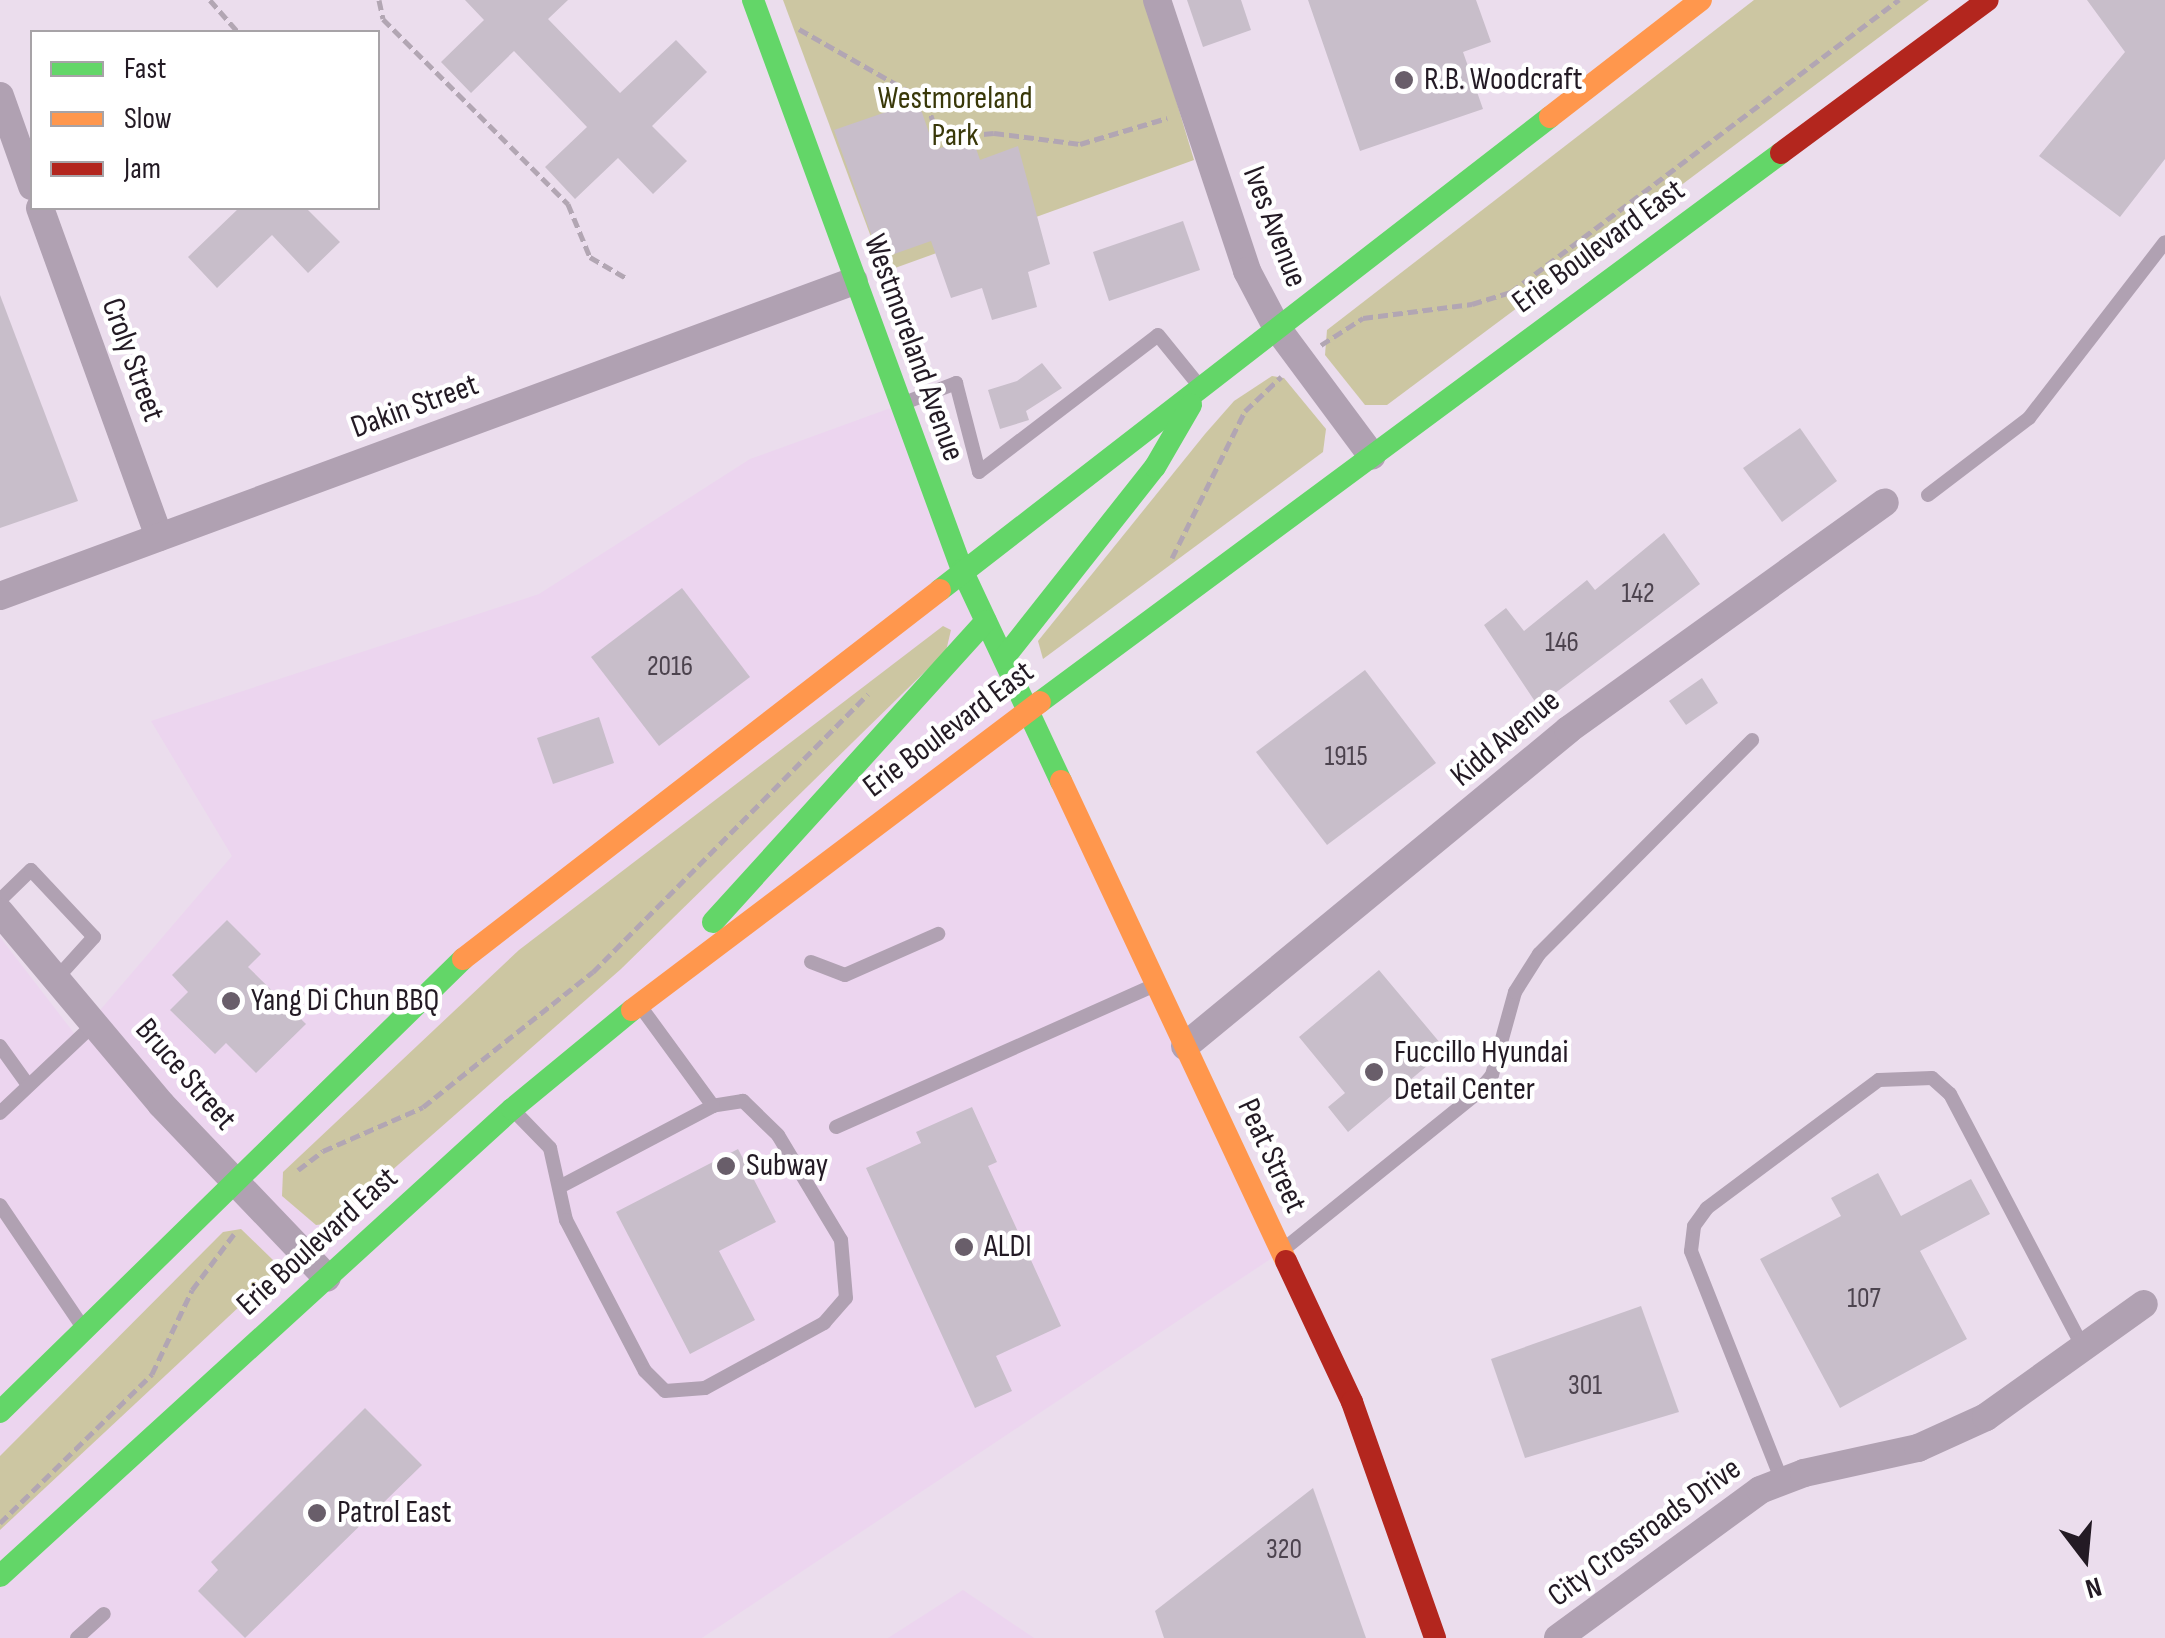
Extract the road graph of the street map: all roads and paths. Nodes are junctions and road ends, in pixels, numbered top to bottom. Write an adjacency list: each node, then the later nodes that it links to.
1 (210, 0): 8 (path)
2 (379, 0): 15 (path)
3 (753, 0): 9 (main road, Westmoreland Avenue)
4 (1157, 0): 11 (street, Ives Avenue)
5 (1701, 0): 17 (main road)
6 (1898, 0): 18 (path)
7 (1988, 0): 22 (main road, Erie Boulevard East)
8 (236, 30)
9 (767, 39): 11 (path); 16 (main road, Westmoreland Avenue)
10 (0, 96): 12 (street)
11 (1195, 114): 17 (street, Ives Avenue)
12 (30, 180)
13 (41, 210): 25 (street, Croly Street)
14 (2165, 242): 23 (lane)
15 (628, 279)
16 (854, 281): 21 (main road, Westmoreland Avenue); 25 (street, Dakin Street)
17 (1277, 328): 20 (main road); 22 (street, Ives Avenue)
18 (1320, 346)
19 (1282, 375): 27 (path)
20 (1201, 387): 21 (lane); 26 (main road); 30 (main road)
21 (899, 404): 26 (main road, Westmoreland Avenue)
22 (1372, 456): 32 (main road, Erie Boulevard East)
23 (1928, 495)
24 (1885, 502): 43 (street, Kidd Avenue)
25 (159, 537): 28 (street, Dakin Street)
26 (962, 570): 29 (main road, Westmoreland Avenue); 49 (main road)
27 (1164, 571)
28 (0, 596)
29 (986, 621): 30 (main road, Westmoreland Avenue); 40 (main road)
30 (1004, 658): 32 (main road, Westmoreland Avenue)
31 (880, 681): 50 (path)
32 (1030, 710): 39 (main road, Peat Street); 40 (main road, Erie Boulevard East)
33 (1752, 740): 54 (lane)
34 (0, 900): 38 (lane)
35 (0, 912): 38 (street, Bruce Street)
36 (938, 934): 37 (lane)
37 (811, 962)
38 (56, 979): 41 (street, Bruce Street)
39 (1158, 984): 43 (main road, Peat Street); 48 (lane)
40 (640, 1004): 45 (lane); 46 (main road, Erie Boulevard East)
41 (94, 1024): 44 (lane); 49 (street, Bruce Street)
42 (0, 1046): 44 (lane)
43 (1185, 1046): 54 (main road, Peat Street)
44 (28, 1085): 47 (lane)
45 (713, 1106): 51 (lane); 51 (lane)
46 (512, 1109): 51 (lane); 55 (main road, Erie Boulevard East)
47 (0, 1114)
48 (836, 1126)
49 (232, 1180): 55 (street, Bruce Street); 57 (main road)
50 (287, 1180)
51 (562, 1186)
52 (0, 1206): 57 (lane)
53 (242, 1225): 61 (path)
54 (1281, 1252): 65 (main road, Peat Street)
55 (326, 1278): 62 (main road, Erie Boulevard East)
56 (2144, 1304): 58 (street, City Crossroads Drive)
57 (84, 1328): 59 (main road)
58 (2083, 1348): 60 (street, City Crossroads Drive); 60 (lane)
59 (0, 1412)
60 (1782, 1481): 66 (street, City Crossroads Drive)
61 (0, 1523)
62 (0, 1576)
63 (104, 1614): 64 (lane)
64 (78, 1638)
65 (1435, 1638)
66 (1558, 1638)

